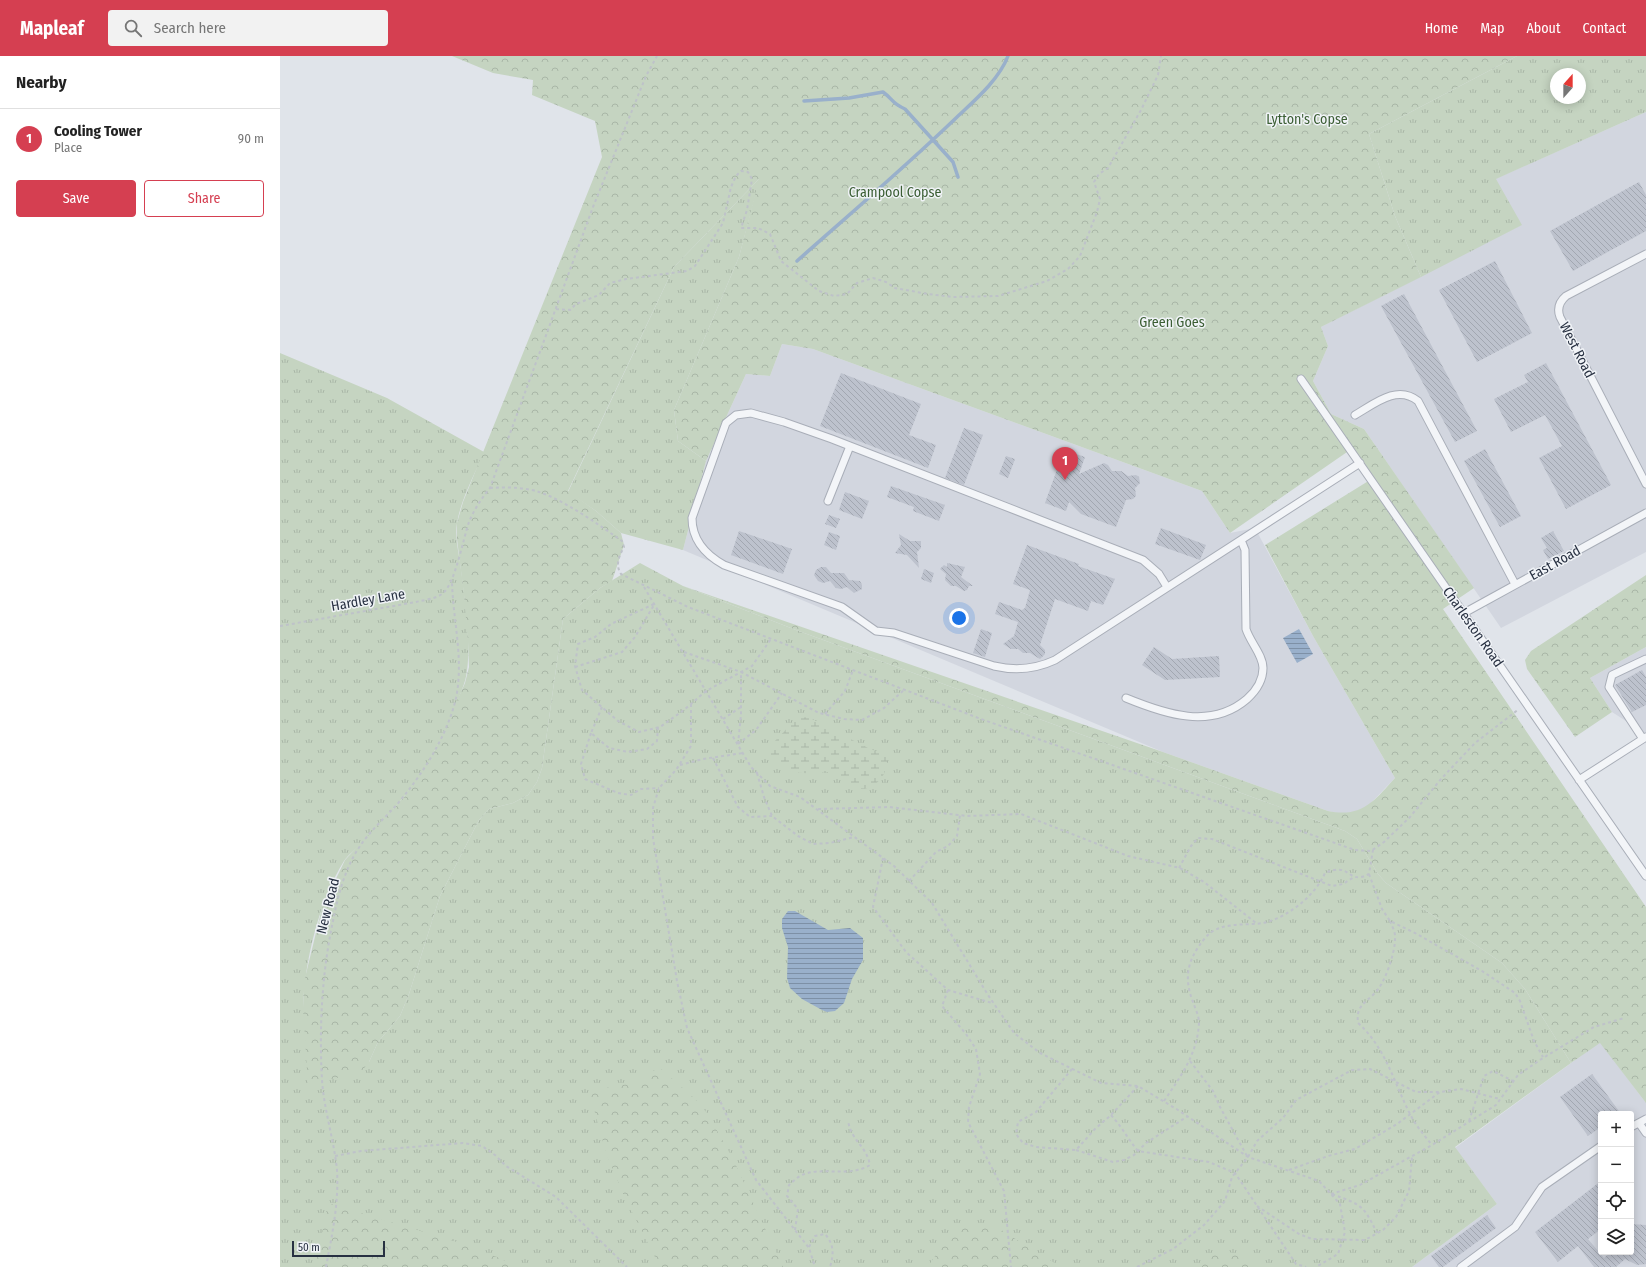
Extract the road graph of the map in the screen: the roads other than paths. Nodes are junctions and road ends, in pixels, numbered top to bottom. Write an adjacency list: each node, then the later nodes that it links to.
1 (1646, 254): 6 (lane, West Road)
2 (1301, 379): 5 (lane, Charleston Road)
3 (1356, 415): 10 (lane)
4 (850, 446): 7 (lane); 11 (lane); 11 (lane)
5 (1360, 464): 9 (lane); 12 (lane, Charleston Road)
6 (1646, 484)
7 (828, 501)
8 (1646, 512): 10 (lane, East Road)
9 (1241, 540): 11 (lane); 14 (lane)
10 (1515, 584): 12 (lane, East Road)
11 (1168, 587)
12 (1464, 613): 16 (lane, Charleston Road)
13 (1646, 659): 15 (lane)
14 (1126, 698)
15 (1644, 738): 16 (lane)
16 (1579, 780): 17 (lane, Charleston Road)
17 (1646, 876)
18 (1646, 1118): 19 (lane)
19 (1639, 1122): 20 (lane); 21 (lane)
20 (1634, 1125)
21 (1646, 1133)
22 (1600, 1147): 23 (lane)
23 (1461, 1267)

